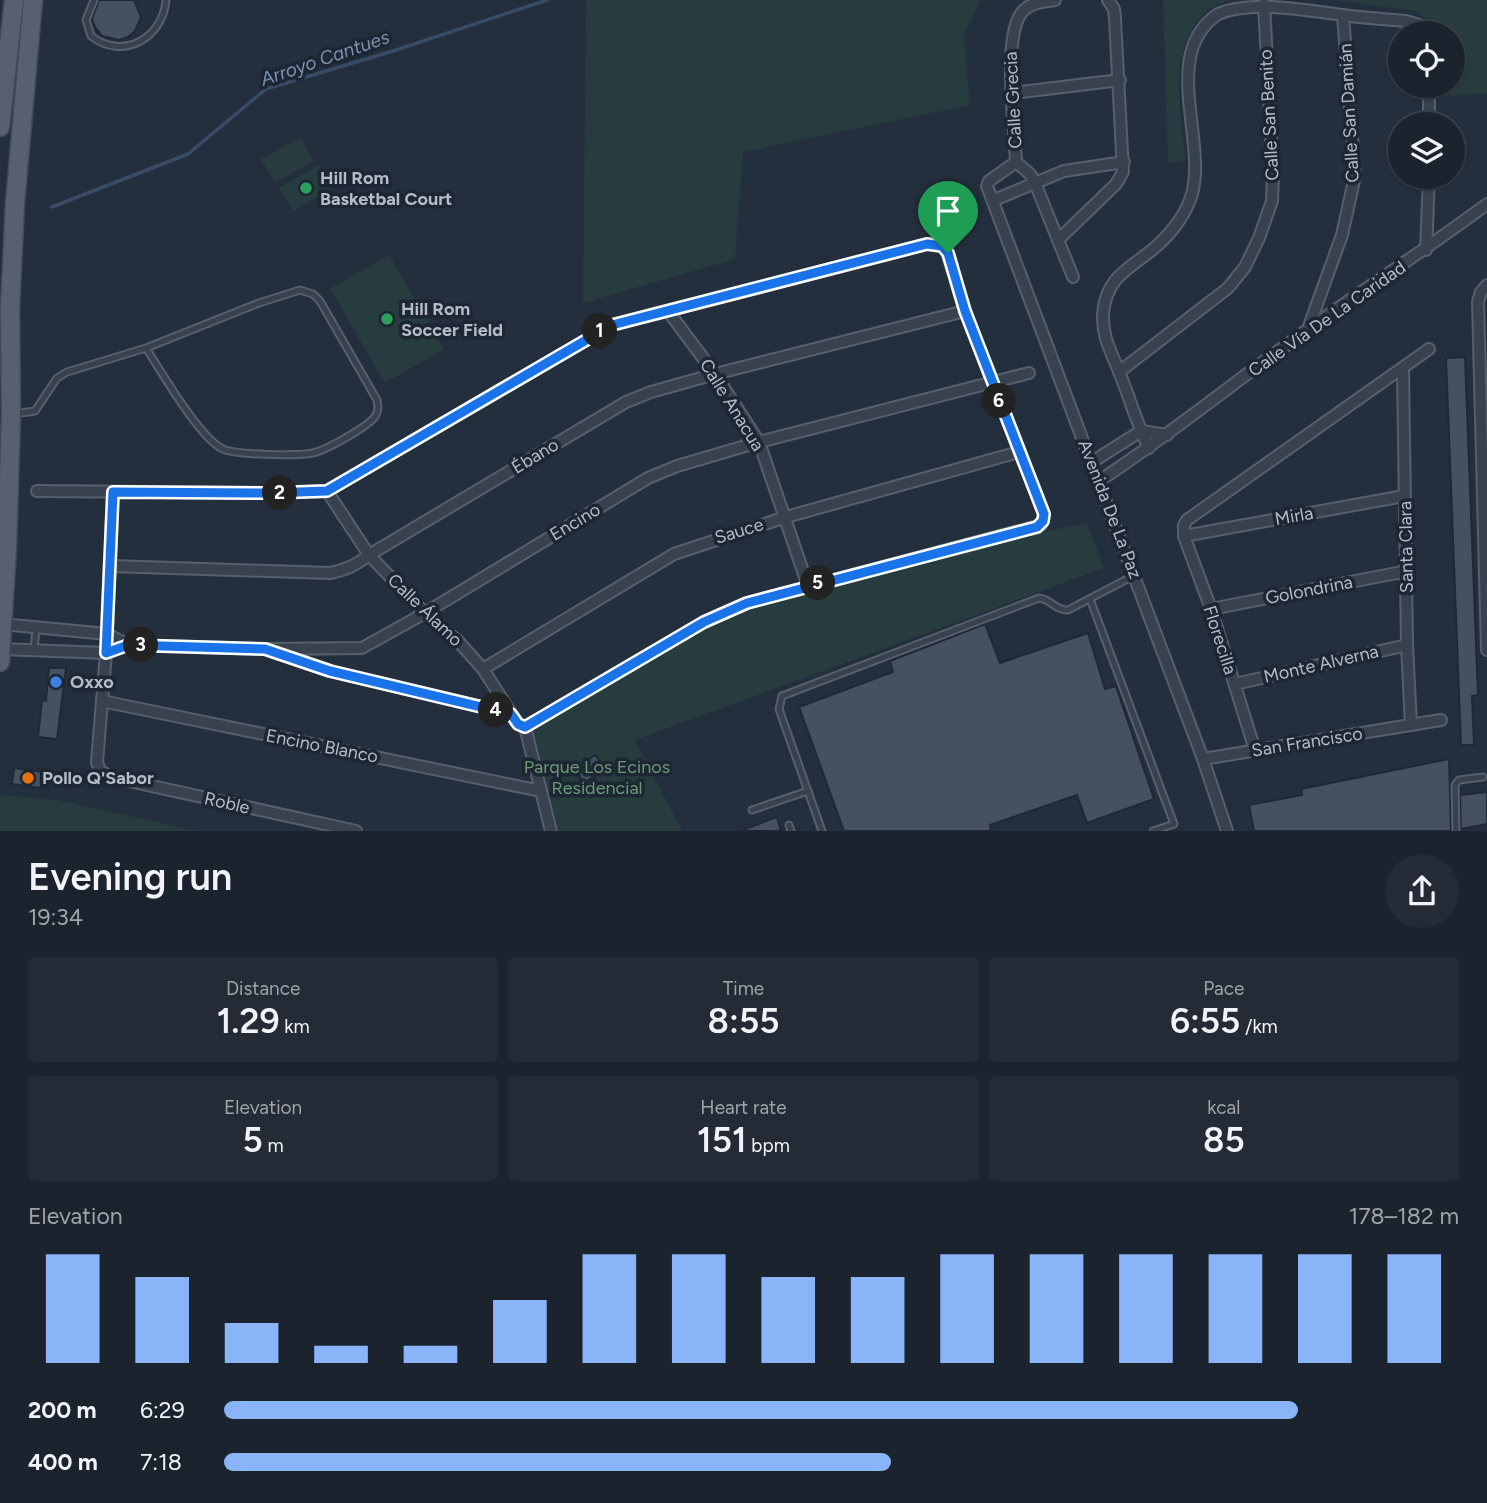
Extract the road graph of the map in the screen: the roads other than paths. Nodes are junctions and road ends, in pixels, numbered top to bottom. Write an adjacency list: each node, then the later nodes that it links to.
1 (14, 0): 11 (main road)
2 (33, 0): 10 (main road)
3 (94, 0): 4 (lane)
4 (166, 0)
5 (1055, 0): 13 (street, Calle Grecia)
6 (1108, 0): 12 (street)
7 (1264, 4): 8 (street); 32 (street, Calle San Benito); 32 (street)
8 (1343, 15): 9 (street); 27 (street, Calle San Damián)
9 (1406, 21)
10 (28, 62): 11 (main road); 36 (main road)
11 (4, 64): 14 (main road)
12 (1120, 80): 13 (street); 16 (street)
13 (1013, 93): 15 (street, Calle Grecia)
14 (0, 127)
15 (1016, 162): 17 (street, Calle Grecia); 19 (street)
16 (1124, 162): 17 (street); 21 (street)
17 (1035, 183): 19 (street); 21 (street, Calle Grecia)
18 (1429, 189): 22 (street)
19 (991, 194): 43 (street, Avenida De La Paz)
20 (1487, 204): 22 (street, Calle Vía De La Caridad)
21 (1058, 240): 23 (street, Calle Grecia)
22 (1426, 250): 27 (street, Calle Vía De La Caridad)
23 (1073, 277)
24 (1487, 285): 30 (street)
25 (668, 311): 26 (street); 34 (street, Calle Anacua); 46 (street)
26 (965, 311): 34 (street, Ébano); 35 (street)
27 (1308, 329): 38 (street, Calle Vía De La Caridad)
28 (145, 348): 28 (lane); 36 (lane)
29 (1429, 349): 31 (street)
30 (1484, 361): 39 (street)
31 (1403, 369): 48 (street, Santa Clara); 51 (street)
32 (1119, 372): 37 (street)
33 (1029, 373): 35 (street, Encino)
34 (715, 374): 40 (street, Calle Anacua); 53 (street, Ébano)
35 (992, 382): 40 (street, Encino); 42 (street)
36 (11, 415): 52 (main road)
37 (1140, 431): 38 (street); 41 (street); 43 (street)
38 (1167, 435): 41 (street, Calle Vía De La Caridad)
39 (1485, 438): 49 (street)
40 (759, 442): 50 (street, Calle Anacua); 61 (street, Encino)
41 (1149, 448): 44 (street, Calle Vía De La Caridad)
42 (1019, 452): 50 (street, Sauce); 57 (street)
43 (1092, 462): 44 (street, Avenida De La Paz)
44 (1099, 481): 56 (street, Avenida De La Paz)
45 (37, 491): 47 (street)
46 (327, 491): 47 (street); 53 (street, Calle Álamo)
47 (113, 492): 54 (street)
48 (1404, 496): 51 (street, Mirla); 55 (street, Santa Clara)
49 (1485, 513): 58 (street)
50 (786, 517): 57 (street, Calle Anacua); 72 (street, Sauce)
51 (1184, 533): 60 (street, Florecilla)
52 (4, 547): 62 (main road)
53 (369, 555): 54 (street, Ébano); 61 (street, Calle Álamo)
54 (111, 566): 64 (street)
55 (1407, 571): 60 (street, Golondrina); 66 (street, Santa Clara)
56 (1135, 575): 59 (lane); 80 (street, Avenida De La Paz)
57 (808, 586): 78 (street)
58 (1486, 589): 69 (street)
59 (1090, 599): 83 (lane); 88 (lane)
60 (1211, 609): 73 (street, Florecilla)
61 (425, 614): 67 (street, Encino); 72 (street, Calle Álamo)
62 (2, 624): 63 (street, Encino); 71 (main road)
63 (36, 629): 64 (street, Encino); 68 (lane)
64 (107, 634): 65 (street, Encino); 70 (street)
65 (128, 645): 67 (street, Encino); 70 (street, Encino)
66 (1407, 645): 73 (street, Monte Alverna); 77 (street, Santa Clara)
67 (265, 649): 75 (street)
68 (34, 650): 70 (street, Encino); 71 (street, Encino)
69 (1487, 650)
70 (106, 653): 74 (street)
71 (1, 656)
72 (483, 668): 75 (street, Calle Álamo)
73 (1235, 684): 79 (street, Florecilla)
74 (102, 701): 82 (street, Encino Blanco); 85 (street, Roble)
75 (511, 714): 78 (street, Calle Álamo)
76 (1441, 720): 77 (street, San Francisco)
77 (1412, 725): 79 (street, San Francisco)
78 (525, 727): 82 (street)
79 (1255, 750): 80 (street, San Francisco)
80 (1203, 759): 89 (street, Avenida De La Paz)
81 (1483, 777): 90 (lane)
82 (541, 791): 86 (street)
83 (808, 791): 84 (lane); 87 (lane)
84 (752, 810)
85 (356, 831)
86 (551, 831)
87 (822, 831)
88 (1153, 831)
89 (1227, 831)
90 (1456, 831)

